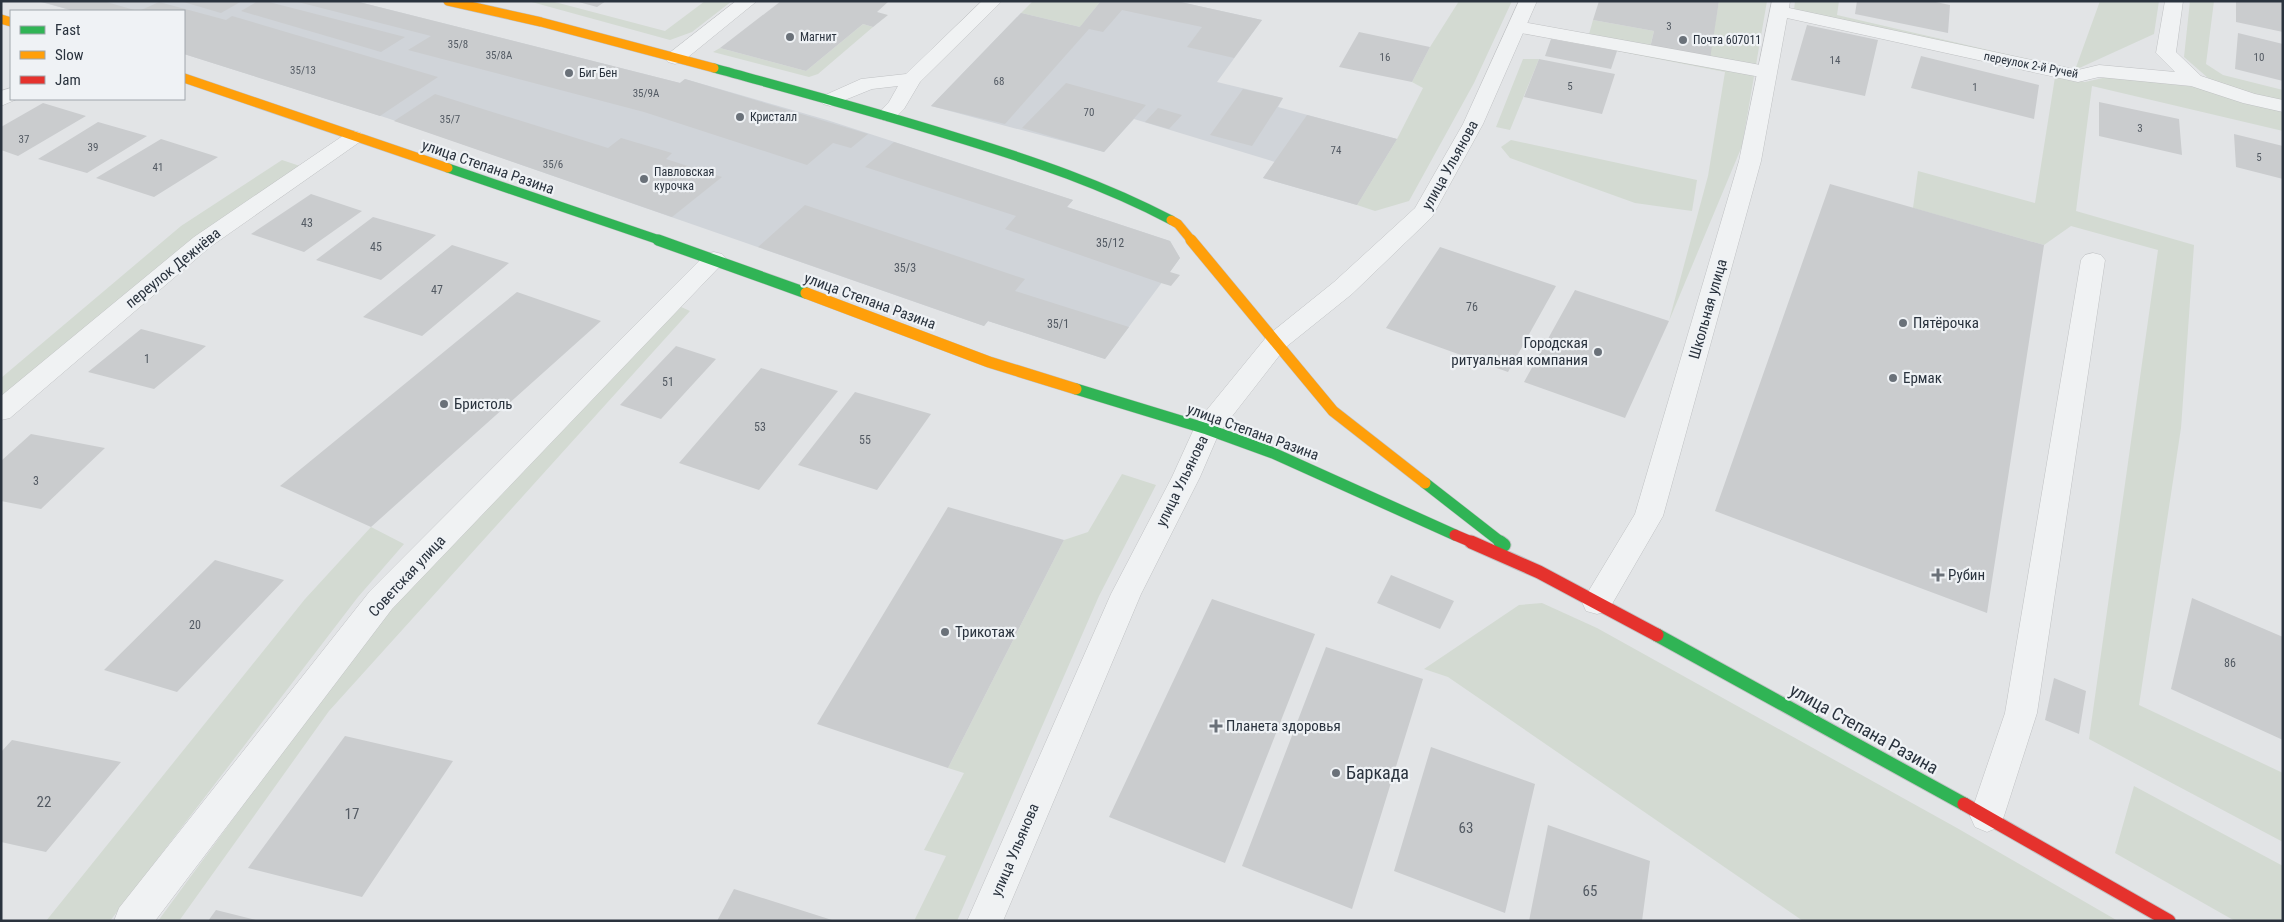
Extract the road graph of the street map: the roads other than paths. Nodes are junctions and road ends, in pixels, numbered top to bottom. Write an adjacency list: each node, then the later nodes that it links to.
1 (448, 1): 8 (main road, улица Степана Разина)
2 (748, 1): 8 (street)
3 (993, 1): 11 (street)
4 (1528, 1): 7 (street, улица Ульянова)
5 (2174, 1): 12 (street)
6 (1780, 6): 9 (street, Школьная улица); 12 (street, переулок 2-й Ручей)
7 (1517, 27): 9 (street); 19 (street, улица Ульянова)
8 (675, 58): 13 (main road, улица Степана Разина)
9 (1766, 72): 23 (street, Школьная улица)
10 (185, 78): 16 (main road, улица Степана Разина)
11 (912, 79): 13 (street); 15 (street)
12 (2194, 80): 14 (street, переулок 2-й Ручей)
13 (830, 100): 15 (main road, улица Степана Разина)
14 (2283, 106)
15 (887, 115): 19 (main road, улица Степана Разина)
16 (354, 137): 17 (main road, улица Степана Разина); 20 (street, переулок Дежнёва)
17 (714, 259): 21 (main road, улица Степана Разина); 25 (street, Советская улица)
18 (2093, 260): 24 (street)
19 (1277, 341): 21 (street, улица Ульянова); 22 (main road, улица Степана Разина)
20 (1, 411)
21 (1207, 429): 22 (main road, улица Степана Разина); 26 (street, улица Ульянова)
22 (1539, 572): 23 (main road, улица Степана Разина)
23 (1597, 602): 24 (main road, улица Степана Разина)
24 (1987, 816): 27 (main road, улица Степана Разина)
25 (132, 921)
26 (985, 921)
27 (2169, 921)

